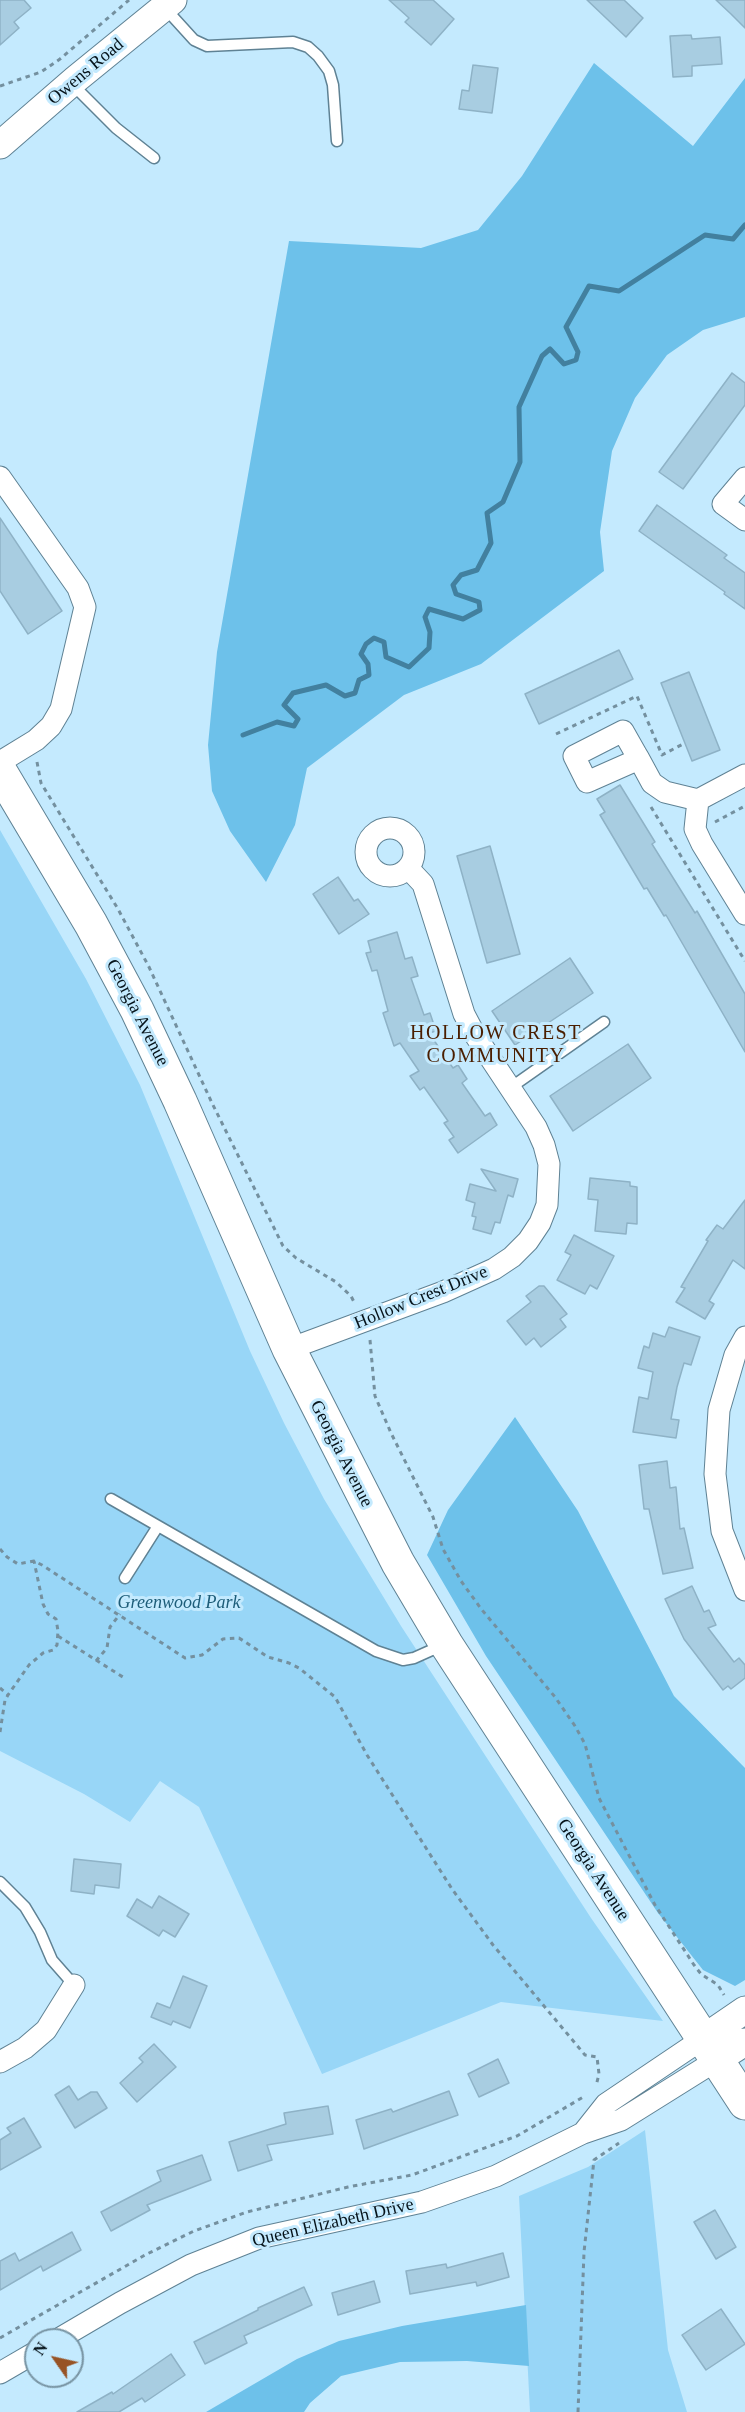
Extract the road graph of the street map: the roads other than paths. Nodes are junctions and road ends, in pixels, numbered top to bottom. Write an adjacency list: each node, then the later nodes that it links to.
1 (168, 4): 2 (street, Owens Road); 3 (lane)
2 (71, 83): 4 (street, Owens Road); 5 (lane)
3 (337, 141)
4 (0, 145)
5 (154, 158)
6 (0, 477): 10 (street)
7 (745, 478): 8 (street)
8 (745, 520)
9 (639, 759): 13 (street)
10 (0, 762)
11 (0, 771): 19 (main road, Georgia Avenue)
12 (745, 775): 13 (street)
13 (698, 800): 15 (street)
14 (408, 868): 17 (street, Hollow Crest Drive)
15 (745, 915)
16 (604, 1022): 17 (lane)
17 (510, 1088): 19 (street, Hollow Crest Drive)
18 (745, 1337): 23 (street)
19 (289, 1349): 24 (main road, Georgia Avenue)
20 (111, 1499): 21 (lane)
21 (158, 1526): 22 (lane); 24 (lane)
22 (125, 1578)
23 (745, 1590)
24 (446, 1644): 29 (main road, Georgia Avenue)
25 (0, 1882): 26 (lane)
26 (74, 1985): 30 (street)
27 (734, 2003): 29 (street)
28 (745, 2042): 29 (street)
29 (710, 2049): 31 (main road, Georgia Avenue); 32 (street, Queen Elizabeth Drive)
30 (0, 2062)
31 (745, 2103)
32 (77, 2328)
33 (24, 2359): 34 (street)
34 (0, 2373)

